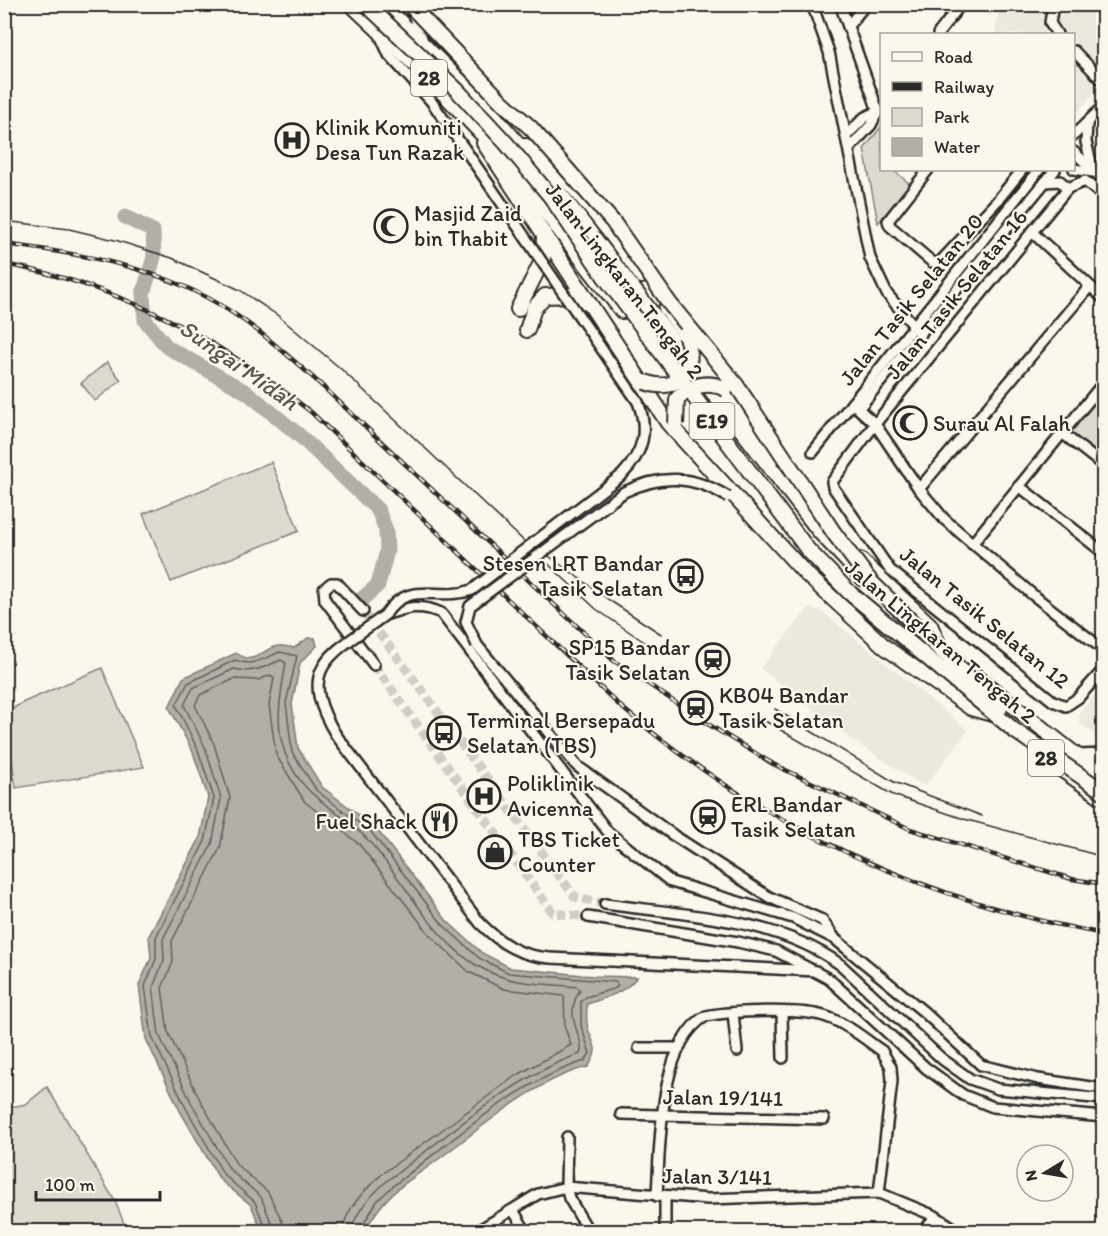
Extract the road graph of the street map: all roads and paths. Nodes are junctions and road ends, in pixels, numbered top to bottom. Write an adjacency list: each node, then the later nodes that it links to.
1 (351, 4): 12 (highway, Jalan Lingkaran Tengah 2 / 28)
2 (366, 4): 74 (highway, E19, bridge)
3 (382, 4): 14 (highway, Jalan Lingkaran Tengah 2 / 28)
4 (410, 4): 14 (street); 73 (highway, E19, bridge)
5 (812, 4): 21 (street)
6 (840, 4): 10 (street)
7 (866, 4): 10 (street)
8 (961, 4): 11 (street)
9 (1053, 4): 13 (street)
10 (848, 26): 18 (street)
11 (941, 31)
12 (379, 32): 20 (highway, Jalan Lingkaran Tengah 2 / 28); 60 (street, bridge)
13 (1056, 33)
14 (429, 49): 23 (highway, Jalan Lingkaran Tengah 2 / 28)
15 (1075, 52): 16 (street)
16 (1103, 79)
17 (1104, 106): 19 (street)
18 (880, 108): 21 (street); 24 (street)
19 (1087, 123): 22 (street); 31 (street)
20 (476, 126): 37 (highway); 69 (highway, Jalan Lingkaran Tengah 2 / 28)
21 (847, 135): 24 (street)
22 (1075, 135)
23 (518, 144): 44 (highway); 64 (highway, Jalan Lingkaran Tengah 2 / 28)
24 (849, 149): 43 (street)
25 (1075, 153): 31 (street)
26 (1075, 169): 31 (street)
27 (927, 171): 28 (street)
28 (1021, 171)
29 (1038, 171): 43 (street, Jalan Tasik Selatan 20)
30 (1053, 171): 33 (street, Jalan Tasik Selatan 20)
31 (1094, 171): 32 (street)
32 (1104, 180)
33 (1046, 182): 34 (street); 43 (street, Jalan Tasik Selatan 20)
34 (1068, 188): 35 (street); 36 (street, Jalan Tasik Selatan 16)
35 (1104, 197)
36 (1032, 232): 38 (street); 49 (street, Jalan Tasik Selatan 16)
37 (544, 237): 40 (highway); 41 (highway)
38 (1090, 286): 39 (street); 55 (street)
39 (1104, 299)
40 (591, 306): 42 (highway); 45 (highway)
41 (518, 309)
42 (527, 330)
43 (917, 331): 48 (street, Jalan Tasik Selatan 20)
44 (685, 335): 45 (highway, bridge); 47 (highway, bridge)
45 (629, 366): 50 (highway)
46 (1104, 382): 51 (street)
47 (726, 389): 50 (highway, bridge); 64 (highway, bridge)
48 (855, 406): 49 (street); 52 (street, Jalan Tasik Selatan 20)
49 (875, 424): 55 (street); 67 (street, Jalan Tasik Selatan 12)
50 (678, 430): 58 (highway)
51 (1062, 433): 53 (street); 54 (street)
52 (813, 452)
53 (1104, 466)
54 (1019, 486): 56 (street); 57 (street)
55 (919, 489): 56 (street)
56 (972, 544): 65 (street)
57 (1104, 553)
58 (805, 573): 63 (street, bridge); 69 (highway)
59 (363, 611): 62 (street)
60 (385, 615): 68 (street); 79 (street, bridge)
61 (374, 626): 62 (street)
62 (354, 640): 66 (street)
63 (477, 645): 68 (street); 78 (street)
64 (939, 646): 71 (highway, Jalan Lingkaran Tengah 2 / 28)
65 (1104, 650)
66 (374, 664)
67 (1104, 669)
68 (494, 685): 78 (street)
69 (992, 714): 75 (highway, Jalan Lingkaran Tengah 2 / 28)
70 (1104, 754): 71 (street)
71 (1076, 756): 72 (highway, Jalan Lingkaran Tengah 2 / 28)
72 (1104, 772)
73 (1104, 784)
74 (1104, 792)
75 (1104, 797)
76 (605, 904): 87 (street)
77 (588, 917): 79 (street)
78 (835, 939): 86 (street)
79 (816, 970): 90 (street)
80 (782, 1012): 81 (street); 85 (street); 94 (street)
81 (734, 1013): 83 (street); 84 (street)
82 (639, 1048): 83 (street)
83 (679, 1048): 89 (street)
84 (737, 1051)
85 (783, 1058)
86 (1104, 1089)
87 (1104, 1099)
88 (621, 1114): 89 (street, Jalan 19/141)
89 (662, 1115): 91 (street, Jalan 19/141); 95 (street)
90 (1104, 1117)
91 (824, 1119)
92 (567, 1137): 93 (street)
93 (566, 1187): 95 (street, Jalan 3/141); 96 (street, Jalan 3/141); 100 (street)
94 (879, 1193): 95 (street, Jalan 3/141); 97 (street, Jalan 3/141)
95 (661, 1196): 101 (street)
96 (513, 1210): 98 (street, Jalan 3/141); 99 (street)
97 (935, 1216): 102 (street); 103 (street, Jalan 3/141)
98 (477, 1232)
99 (526, 1232)
100 (589, 1232)
101 (664, 1232)
102 (924, 1232)
103 (960, 1232)

